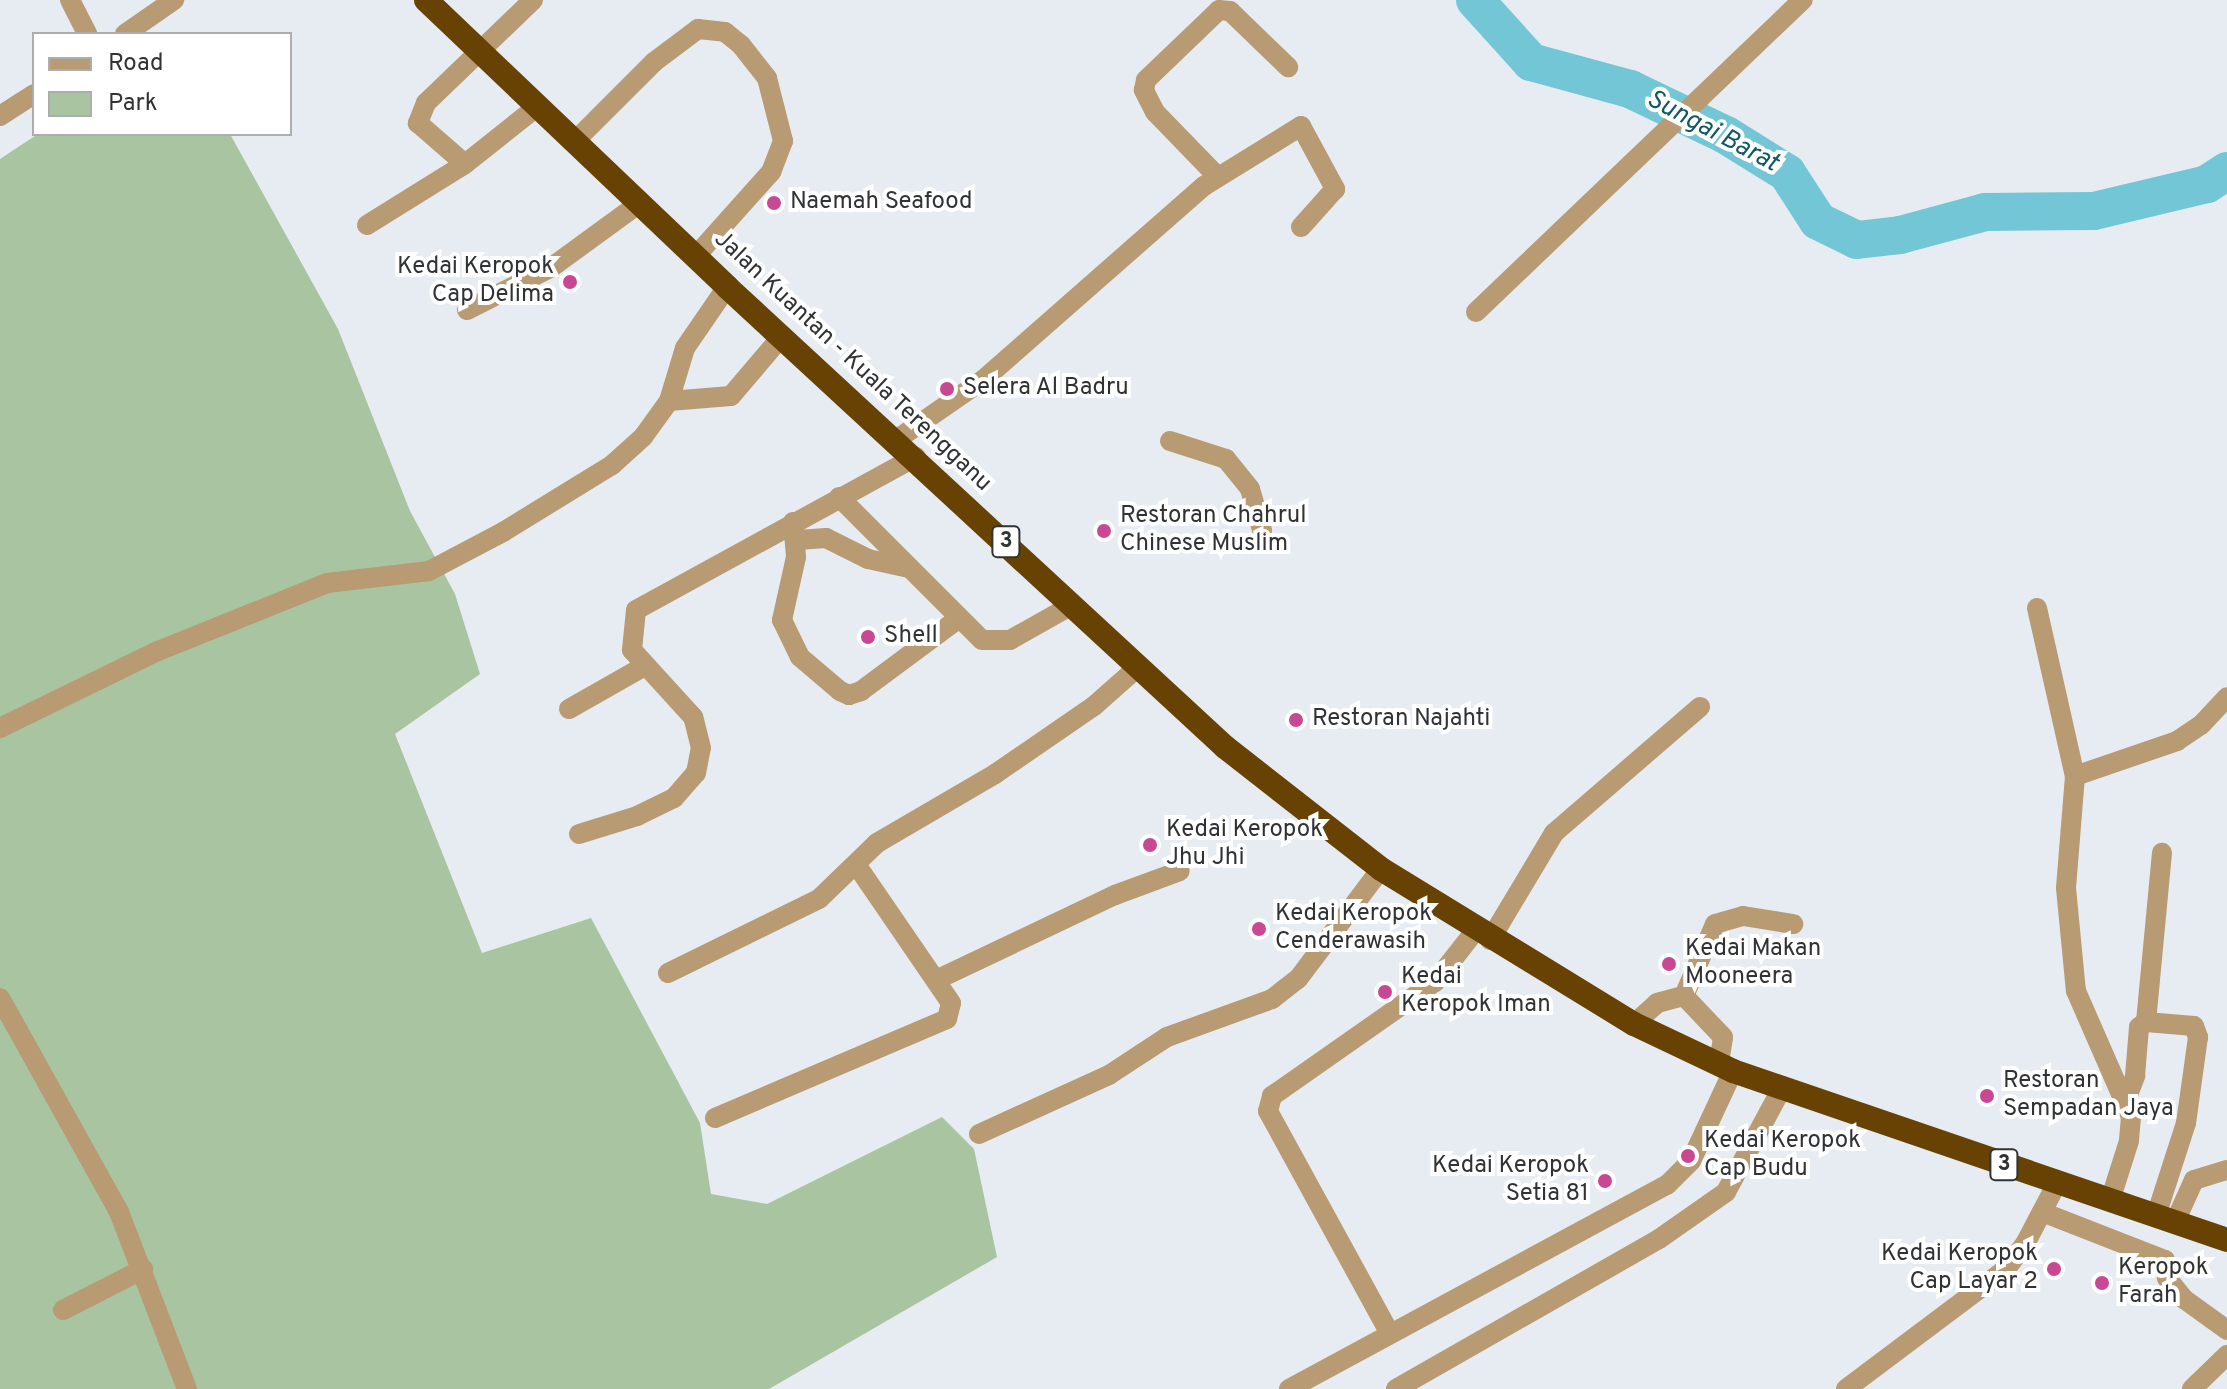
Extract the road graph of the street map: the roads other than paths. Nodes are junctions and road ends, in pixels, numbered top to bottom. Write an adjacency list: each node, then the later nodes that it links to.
1 (70, 0): 7 (street)
2 (426, 0): 8 (highway, Jalan Kuantan - Kuala Terengganu / 3)
3 (533, 0): 8 (street)
4 (1803, 0): 22 (street)
5 (165, 6): 6 (street)
6 (130, 30)
7 (86, 32)
8 (479, 50): 11 (highway, Jalan Kuantan - Kuala Terengganu / 3); 14 (street)
9 (1288, 67): 15 (street)
10 (32, 95): 12 (street)
11 (538, 106): 13 (highway, Jalan Kuantan - Kuala Terengganu / 3); 14 (street)
12 (0, 116)
13 (575, 141): 16 (highway, Jalan Kuantan - Kuala Terengganu / 3); 19 (street)
14 (465, 164): 17 (street)
15 (1217, 176): 18 (street); 25 (street)
16 (641, 202): 19 (highway, Jalan Kuantan - Kuala Terengganu / 3); 21 (street)
17 (367, 225)
18 (1301, 227)
19 (696, 256): 20 (highway, Jalan Kuantan - Kuala Terengganu / 3)
20 (727, 287): 23 (highway, Jalan Kuantan - Kuala Terengganu / 3); 24 (street)
21 (467, 310)
22 (1476, 312)
23 (782, 336): 24 (street); 25 (highway, Jalan Kuantan - Kuala Terengganu / 3)
24 (669, 401): 40 (street)
25 (896, 440): 27 (highway, Jalan Kuantan - Kuala Terengganu / 3)
26 (1170, 441): 29 (street)
27 (916, 457): 28 (street); 32 (highway, Jalan Kuantan - Kuala Terengganu / 3)
28 (839, 497): 30 (street); 31 (street)
29 (1262, 530)
30 (795, 531): 31 (street); 34 (street); 36 (street)
31 (909, 568): 34 (street)
32 (1072, 605): 34 (street); 35 (highway, Jalan Kuantan - Kuala Terengganu / 3)
33 (2037, 608): 41 (street)
34 (958, 619)
35 (1139, 666): 44 (street); 45 (highway, Jalan Kuantan - Kuala Terengganu / 3)
36 (643, 667): 39 (street); 42 (street)
37 (2227, 697): 41 (street)
38 (1700, 707): 48 (street)
39 (569, 709)
40 (0, 728)
41 (2075, 776): 57 (street)
42 (579, 834)
43 (2162, 853): 53 (street)
44 (856, 864): 49 (street); 50 (street)
45 (1381, 869): 48 (highway, Jalan Kuantan - Kuala Terengganu / 3); 59 (street)
46 (1180, 871): 50 (street)
47 (1793, 924): 51 (street)
48 (1483, 936): 54 (highway, Jalan Kuantan - Kuala Terengganu / 3); 69 (street)
49 (668, 973)
50 (936, 980): 58 (street)
51 (1684, 996): 54 (street); 55 (street)
52 (0, 998): 66 (street)
53 (2146, 1022): 57 (street); 64 (street)
54 (1634, 1024): 55 (highway, Jalan Kuantan - Kuala Terengganu / 3)
55 (1726, 1067): 56 (highway, Jalan Kuantan - Kuala Terengganu / 3); 69 (street)
56 (1781, 1090): 61 (highway, Jalan Kuantan - Kuala Terengganu / 3); 73 (street)
57 (2126, 1100): 62 (street)
58 (715, 1118)
59 (979, 1134)
60 (2227, 1170): 64 (street)
61 (2057, 1183): 62 (highway, Jalan Kuantan - Kuala Terengganu / 3); 63 (street)
62 (2110, 1201): 64 (highway, Jalan Kuantan - Kuala Terengganu / 3)
63 (2042, 1212): 68 (street); 74 (street)
64 (2165, 1219): 65 (highway, Jalan Kuantan - Kuala Terengganu / 3)
65 (2227, 1240)
66 (143, 1269): 67 (street); 71 (street)
67 (63, 1310)
68 (2227, 1330)
69 (1389, 1332): 72 (street)
70 (2227, 1355): 75 (street)
71 (187, 1389)
72 (1289, 1389)
73 (1396, 1389)
74 (1846, 1389)
75 (2192, 1389)

